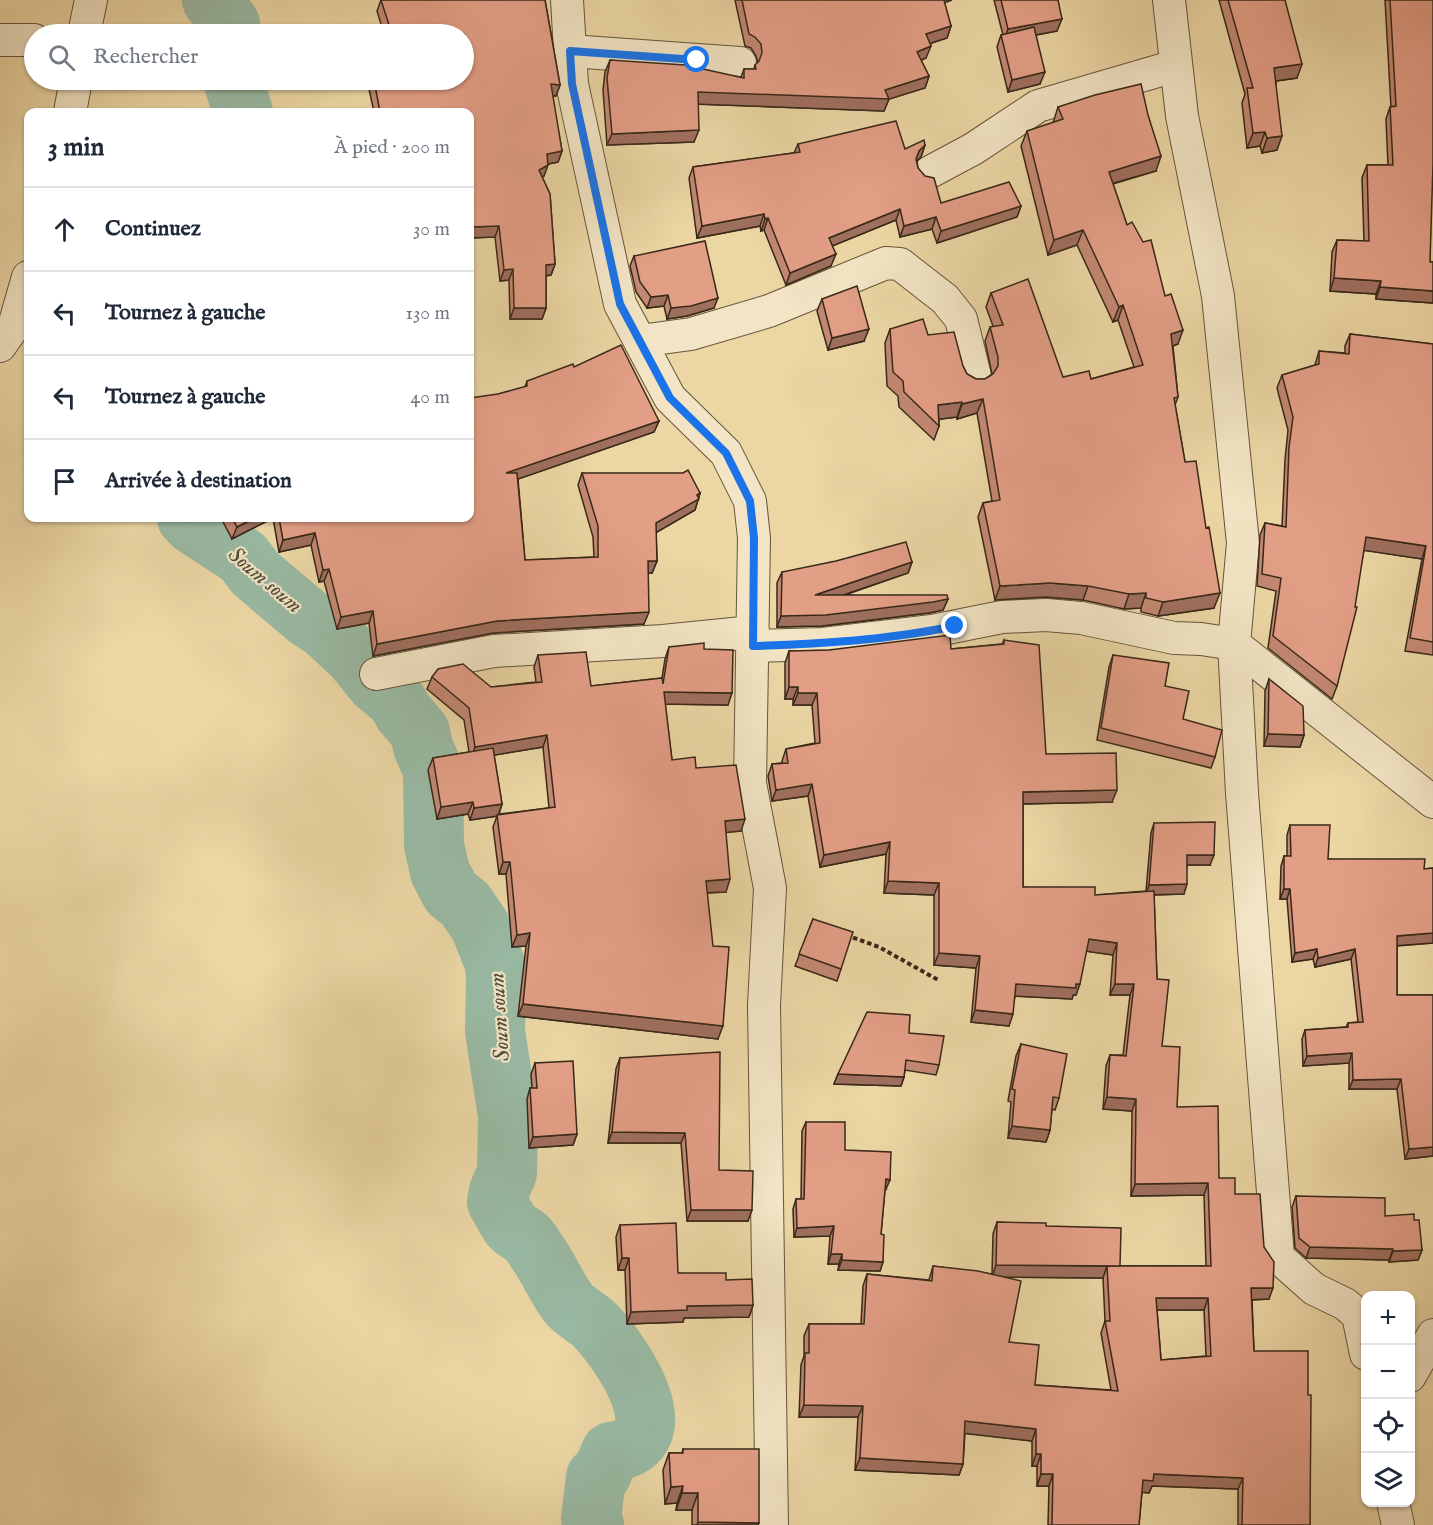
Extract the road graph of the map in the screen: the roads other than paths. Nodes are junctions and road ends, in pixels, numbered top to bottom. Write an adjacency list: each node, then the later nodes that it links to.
1 (92, 0): 4 (street)
2 (567, 0): 7 (street)
3 (1169, 0): 9 (street)
4 (84, 24)
5 (0, 40): 6 (street)
6 (24, 40)
7 (570, 51): 8 (street); 14 (street)
8 (740, 63)
9 (1175, 66): 12 (street); 18 (street)
10 (73, 90): 11 (street)
11 (71, 108)
12 (930, 172)
13 (24, 291): 15 (street)
14 (640, 341): 16 (street); 17 (street)
15 (0, 346)
16 (975, 376)
17 (753, 639): 18 (street); 19 (street); 25 (street)
18 (1234, 644): 20 (street); 22 (street)
19 (376, 674)
20 (1433, 802)
21 (1433, 1335): 23 (street)
22 (1363, 1345)
23 (1415, 1367)
24 (1394, 1507): 26 (street)
25 (772, 1525)
26 (1398, 1525)

